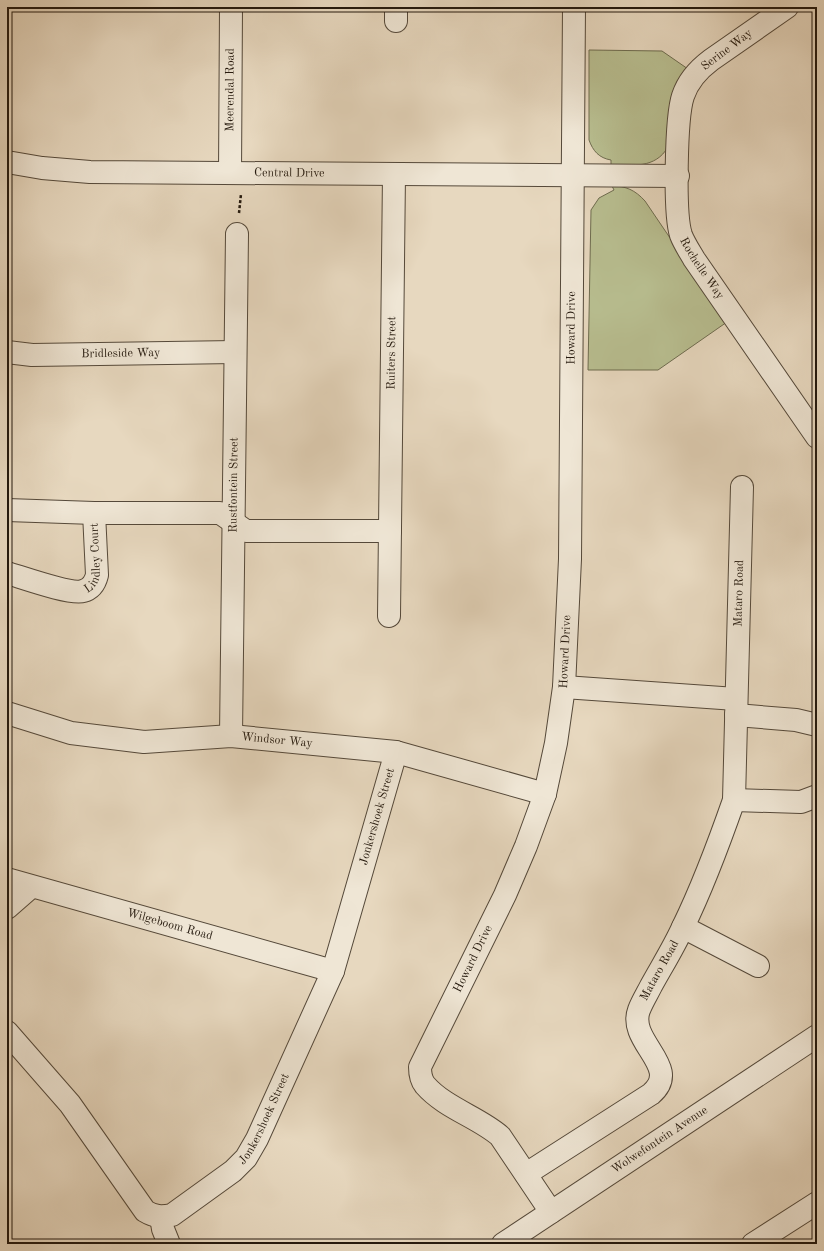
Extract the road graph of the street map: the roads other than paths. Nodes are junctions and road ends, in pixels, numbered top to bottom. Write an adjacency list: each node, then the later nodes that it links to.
1 (231, 7): 9 (street, Meerendal Road)
2 (574, 7): 7 (street, Howard Drive)
3 (788, 7): 4 (street, Serine Way)
4 (761, 14): 8 (street, Serine Way)
5 (7, 162): 9 (street, Central Drive)
6 (394, 174): 7 (street, Central Drive); 9 (street, Central Drive); 18 (street, Ruiters Street)
7 (573, 175): 8 (street); 21 (street, Howard Drive)
8 (678, 176): 13 (street, Rochelle Way)
9 (235, 182)
10 (237, 234): 12 (street, Rustfontein Street)
11 (7, 352): 12 (street, Bridleside Way)
12 (235, 352): 17 (street, Rustfontein Street)
13 (817, 437)
14 (742, 487): 22 (street, Mataro Road)
15 (7, 510): 16 (street, Lindley Court)
16 (94, 513): 17 (street, Lindley Court); 19 (street, Lindley Court)
17 (233, 522): 18 (street); 25 (street, Rustfontein Street)
18 (390, 531): 20 (street, Ruiters Street)
19 (7, 572)
20 (389, 616)
21 (564, 687): 22 (street); 27 (street, Howard Drive)
22 (736, 707): 24 (street); 28 (street, Mataro Road)
23 (7, 713): 25 (street, Windsor Way)
24 (817, 725)
25 (231, 736): 26 (street, Windsor Way)
26 (396, 752): 27 (street, Windsor Way); 35 (street, Jonkershoek Street)
27 (545, 794): 38 (street, Howard Drive)
28 (734, 800): 29 (street); 33 (street, Mataro Road)
29 (812, 802)
30 (7, 879): 31 (street, Wilgeboom Road)
31 (31, 887): 32 (street); 35 (street, Wilgeboom Road)
32 (7, 908)
33 (683, 927): 34 (street); 38 (street, Mataro Road)
34 (758, 966)
35 (333, 971): 41 (street, Jonkershoek Street)
36 (7, 1032): 41 (street)
37 (817, 1036): 40 (street, Wolwefontein Avenue)
38 (526, 1174): 40 (street, Howard Drive)
39 (817, 1203): 44 (street)
40 (551, 1212): 42 (street, Wolwefontein Avenue)
41 (161, 1217): 43 (street)
42 (511, 1242)
43 (169, 1244)
44 (753, 1244)

